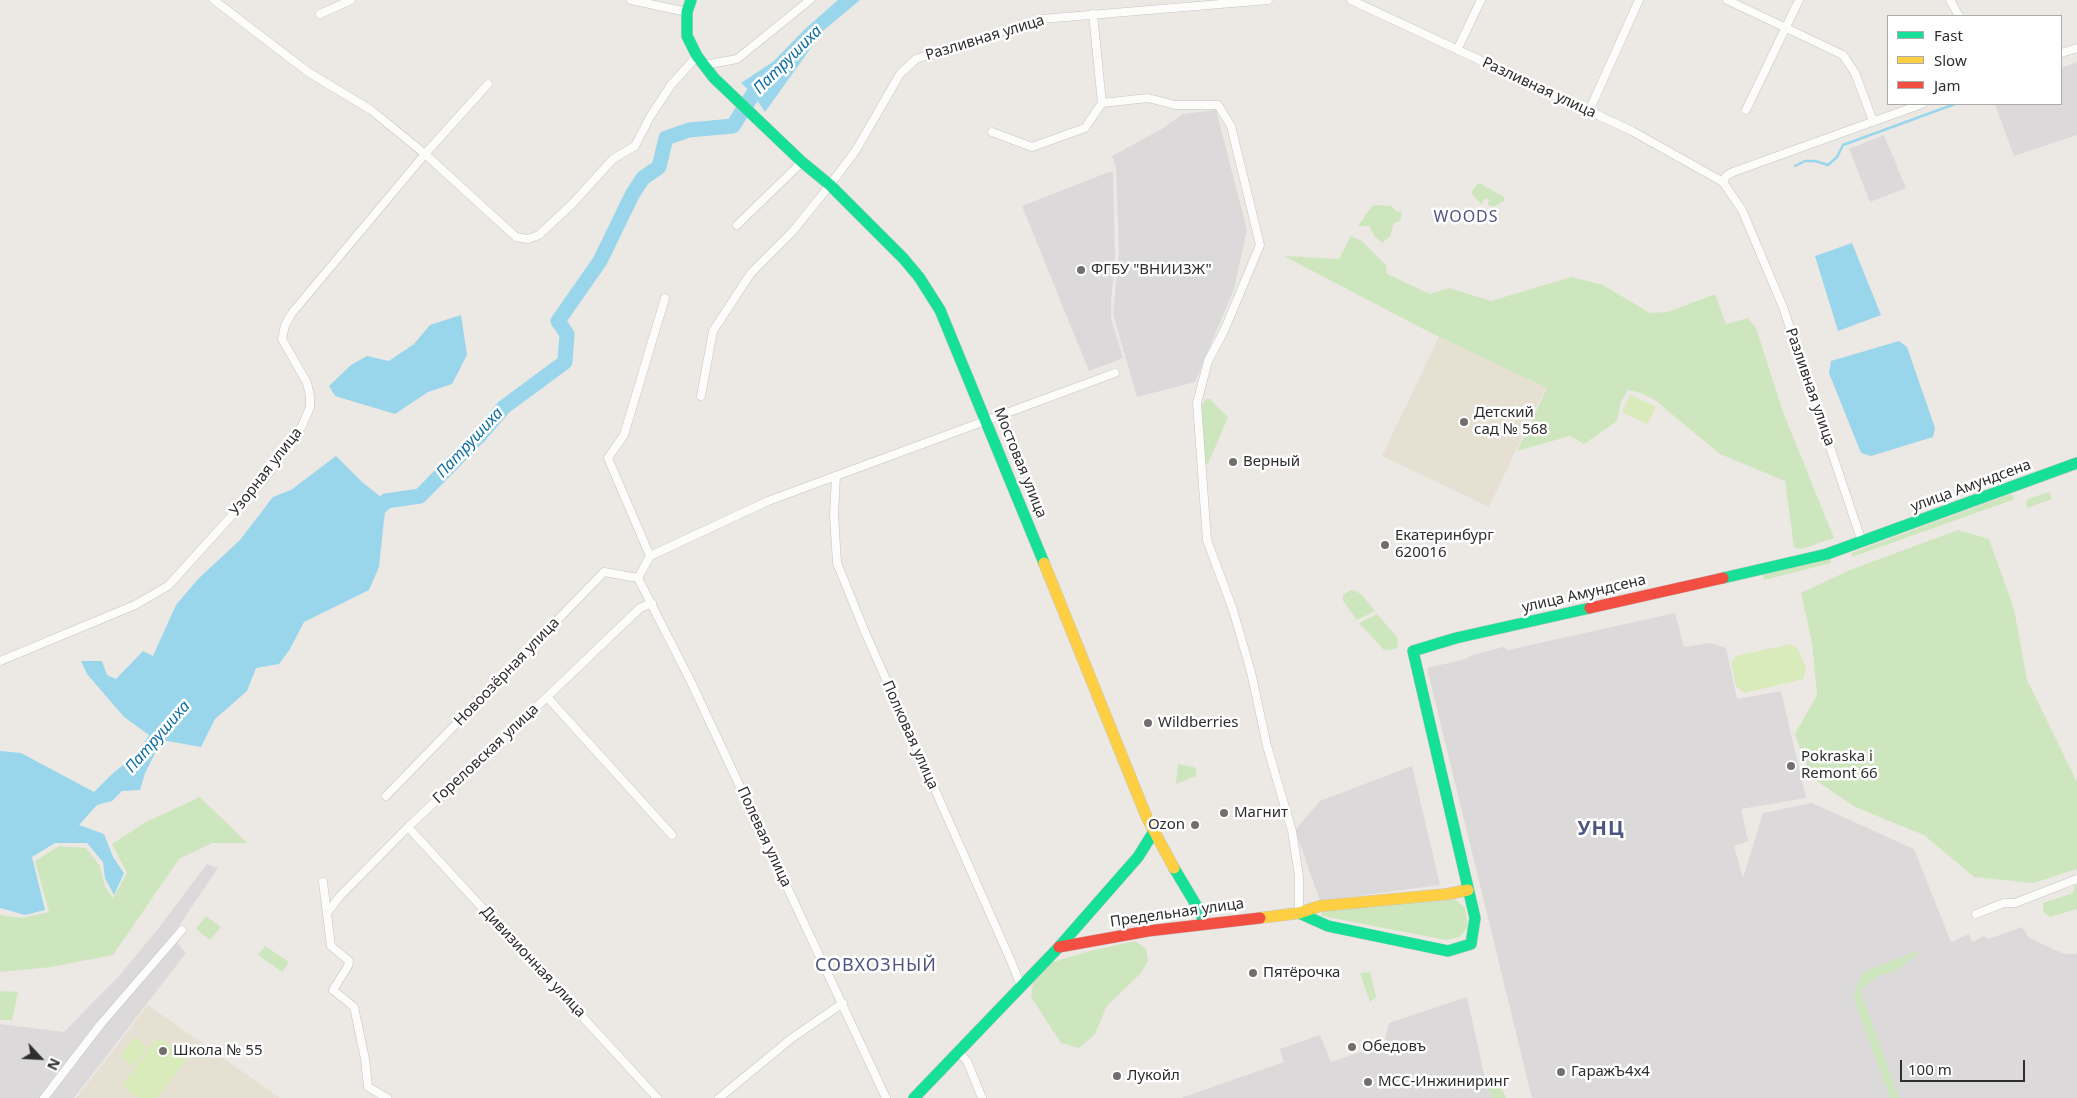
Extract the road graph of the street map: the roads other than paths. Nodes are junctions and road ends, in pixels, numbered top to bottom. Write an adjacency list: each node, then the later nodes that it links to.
1 (214, 0): 29 (street)
2 (351, 0): 14 (street)
3 (631, 0): 13 (street)
4 (690, 0): 13 (street, Мостовая улица)
5 (810, 0): 21 (street)
6 (1268, 0): 15 (street, Разливная улица)
7 (1351, 0): 19 (street, Разливная улица)
8 (1481, 0): 19 (street)
9 (1639, 0): 26 (street)
10 (1727, 0): 17 (street)
11 (1799, 0): 17 (street)
12 (1950, 0): 16 (street)
13 (687, 12): 21 (street, Мостовая улица)
14 (320, 14)
15 (1093, 14): 23 (street); 32 (street, Разливная улица)
16 (1958, 15)
17 (1786, 28): 25 (street); 27 (street)
18 (2077, 48): 20 (street)
19 (1457, 50): 26 (street, Разливная улица)
20 (2062, 53)
21 (700, 61): 29 (street); 30 (street, Мостовая улица)
22 (488, 84): 29 (street, Узорная улица)
23 (1102, 102): 28 (street); 54 (street)
24 (1919, 105): 27 (street)
25 (1746, 110)
26 (1589, 112): 31 (street, Разливная улица)
27 (1873, 122): 31 (street)
28 (992, 132)
29 (425, 154): 44 (street, Узорная улица)
30 (802, 162): 32 (street, Мостовая улица); 33 (street)
31 (1723, 182): 40 (street, Разливная улица)
32 (830, 185): 36 (street, Разливная улица); 37 (street, Мостовая улица)
33 (737, 225)
34 (665, 298): 41 (street)
35 (1114, 373): 37 (street)
36 (702, 396)
37 (986, 420): 39 (street); 48 (street, Мостовая улица)
38 (2077, 463): 40 (street, улица Амундсена)
39 (836, 476): 41 (street); 59 (street, Полковая улица)
40 (1862, 542): 52 (street, улица Амундсена)
41 (650, 556): 42 (street)
42 (638, 578): 43 (street, Полевая улица); 46 (street, Новоозёрная улица)
43 (652, 604): 45 (street, Гореловская улица); 60 (street, Полевая улица)
44 (0, 661)
45 (548, 697): 47 (street, Гореловская улица); 49 (street)
46 (386, 796)
47 (408, 826): 53 (street, Гореловская улица); 64 (street, Дивизионная улица)
48 (1153, 833): 56 (street, Мостовая улица); 58 (street, Предельная улица)
49 (672, 835)
50 (2077, 879): 55 (street)
51 (323, 882): 53 (street)
52 (1468, 890): 54 (street, Предельная улица); 54 (street, улица Амундсена)
53 (328, 913): 63 (street)
54 (1299, 913): 56 (street, Предельная улица)
55 (1976, 914)
56 (1203, 924): 58 (street, Предельная улица)
57 (182, 930): 62 (street)
58 (1058, 947): 59 (street, Предельная улица)
59 (1021, 986): 61 (street, Предельная улица)
60 (843, 1003): 65 (street); 66 (street, Полевая улица)
61 (958, 1052): 67 (street, Предельная улица); 68 (street)
62 (44, 1098)
63 (387, 1098)
64 (657, 1098)
65 (719, 1098)
66 (886, 1098)
67 (914, 1098)
68 (982, 1098)

